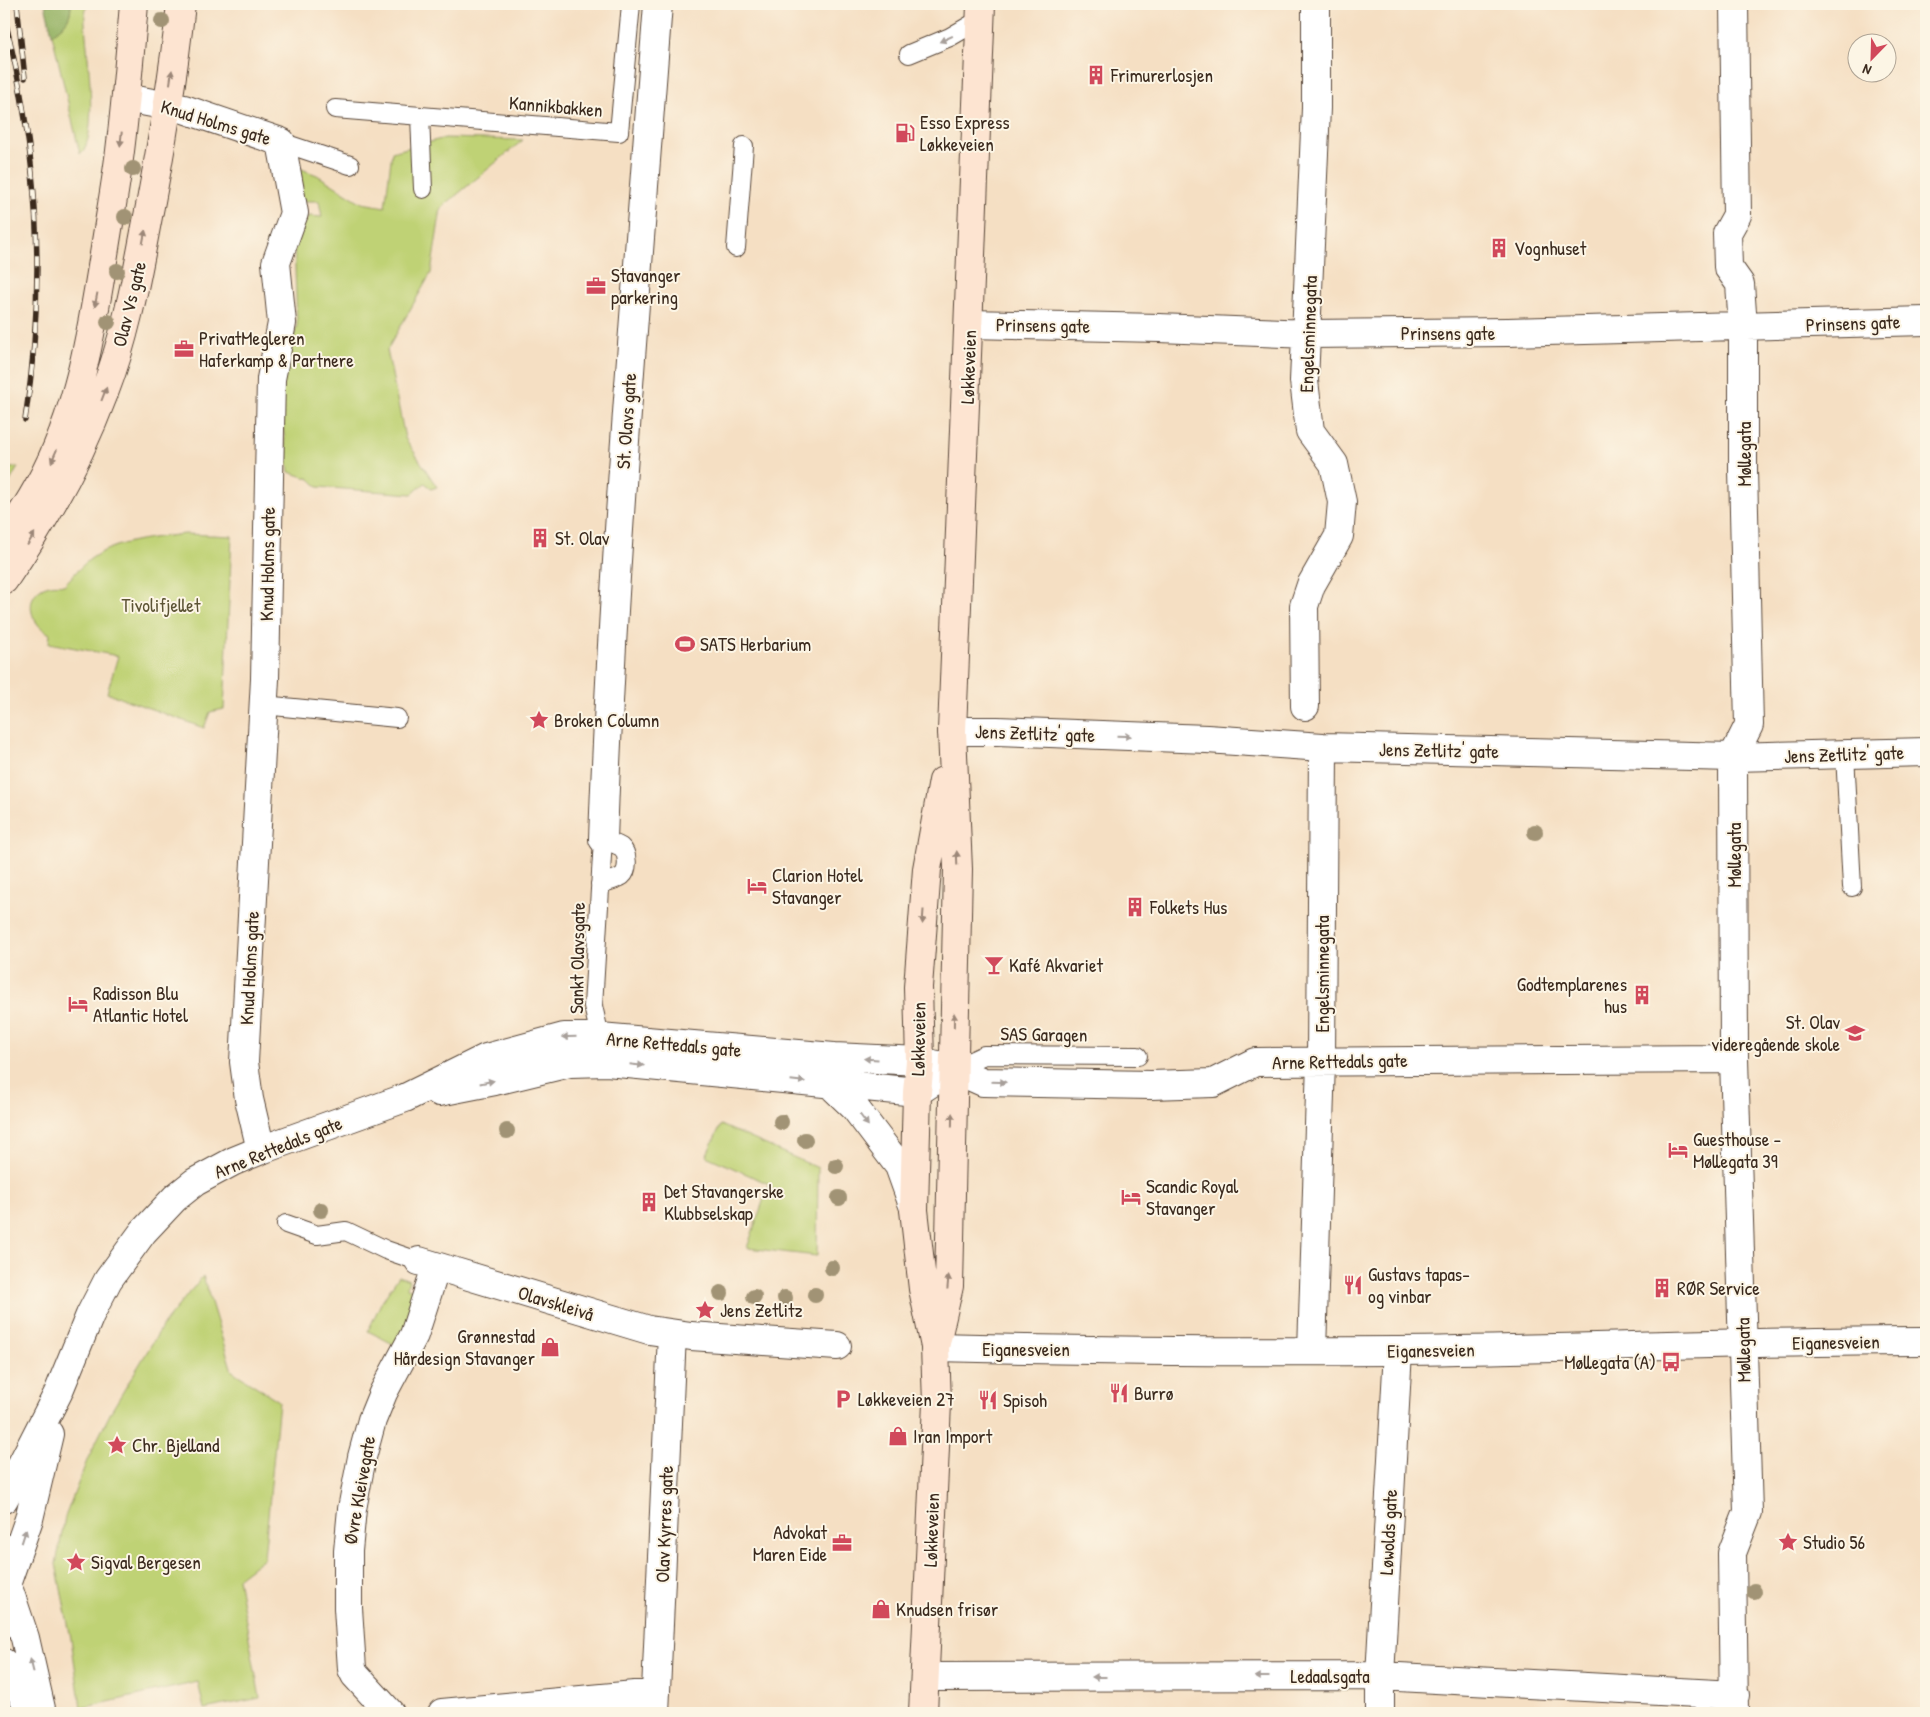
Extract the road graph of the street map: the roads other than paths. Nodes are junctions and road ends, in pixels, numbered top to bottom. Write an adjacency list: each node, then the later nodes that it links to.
1 (134, 4): 9 (main road, Olav Vs gate)
2 (181, 4): 10 (main road, Olav Vs gate, one-way to 2)
3 (632, 4): 12 (lane, Kannikbakken)
4 (658, 4): 32 (street, St. Olavs gate)
5 (1316, 4): 21 (street, Engelsminnegata)
6 (1734, 4): 20 (street, Møllegata)
7 (981, 11): 8 (lane, one-way to 8); 19 (main road, Løkkeveien)
8 (909, 54)
9 (126, 98): 10 (street, Knud Holms gate); 22 (main road, Olav Vs gate, one-way to 22)
10 (167, 105): 13 (street, Knud Holms gate); 23 (main road, Olav Vs gate, one-way to 10)
11 (335, 108): 12 (lane, Kannikbakken)
12 (420, 116): 16 (lane)
13 (281, 142): 15 (lane); 24 (street, Knud Holms gate)
14 (744, 146): 17 (lane)
15 (350, 165)
16 (423, 189)
17 (736, 248)
18 (1926, 321): 20 (street, Prinsens gate)
19 (969, 324): 21 (street, Prinsens gate); 27 (main road, Løkkeveien)
20 (1743, 327): 21 (street, Prinsens gate); 31 (street, Møllegata)
21 (1308, 334): 25 (street, Engelsminnegata)
22 (4, 537)
23 (4, 580)
24 (263, 705): 26 (lane); 43 (street, Knud Holms gate)
25 (1304, 706)
26 (397, 718)
27 (952, 731): 28 (street, Jens Zetlitz' gate, one-way to 28); 38 (main road, Løkkeveien, one-way to 38); 40 (main road, Løkkeveien, one-way to 27)
28 (1323, 747): 31 (street, Jens Zetlitz' gate); 39 (street, Engelsminnegata)
29 (1926, 752): 30 (street, Jens Zetlitz' gate)
30 (1845, 754): 31 (street, Jens Zetlitz' gate); 34 (lane)
31 (1733, 757): 37 (street, Møllegata)
32 (603, 839): 33 (lane, Sankt Olavsgate); 33 (lane, Sankt Olavsgate)
33 (600, 884): 35 (lane, Sankt Olavsgate)
34 (1852, 887)
35 (603, 1050): 38 (street, Arne Rettedals gate, one-way to 35); 41 (street, Arne Rettedals gate, one-way to 41); 43 (street, Arne Rettedals gate)
36 (1138, 1056): 40 (lane, SAS Garagen)
37 (1734, 1059): 39 (street, Arne Rettedals gate); 49 (street, Møllegata)
38 (920, 1061): 40 (street, Arne Rettedals gate); 42 (main road, Løkkeveien)
39 (1321, 1061): 40 (street, Arne Rettedals gate, one-way to 39); 52 (street, Engelsminnegata)
40 (954, 1069): 42 (street); 51 (main road, Løkkeveien, one-way to 40)
41 (831, 1085): 42 (street, Arne Rettedals gate); 44 (street, one-way to 44)
42 (917, 1092): 44 (main road, Løkkeveien)
43 (261, 1150): 54 (street, Arne Rettedals gate)
44 (914, 1210): 51 (main road, Løkkeveien)
45 (286, 1224): 46 (lane, Olavskleivå)
46 (427, 1264): 47 (street, Olavskleivå); 64 (street, Øvre Kleivegate)
47 (672, 1334): 50 (street, Olavskleivå); 60 (street, Olav Kyrres gate)
48 (1926, 1341): 49 (street, Eiganesveien)
49 (1743, 1344): 53 (street, Eiganesveien); 61 (street, Møllegata)
50 (837, 1346)
51 (935, 1347): 52 (street, Eiganesveien); 59 (main road, Løkkeveien)
52 (1312, 1350): 53 (street, Eiganesveien)
53 (1398, 1351): 58 (street, Løwolds gate)
54 (58, 1393): 55 (street, Arne Rettedals gate); 56 (street, Arne Rettedals gate, one-way to 54)
55 (4, 1499)
56 (6, 1592): 63 (street, one-way to 56)
57 (4, 1663): 62 (street)
58 (1380, 1676): 59 (street, Ledaalsgata, one-way to 59); 61 (street, Ledaalsgata); 67 (street, Løwolds gate)
59 (925, 1677): 66 (main road, Løkkeveien)
60 (656, 1703): 65 (street)
61 (1734, 1704)
62 (31, 1713)
63 (42, 1713)
64 (390, 1713)
65 (442, 1713)
66 (923, 1713)
67 (1380, 1713)

